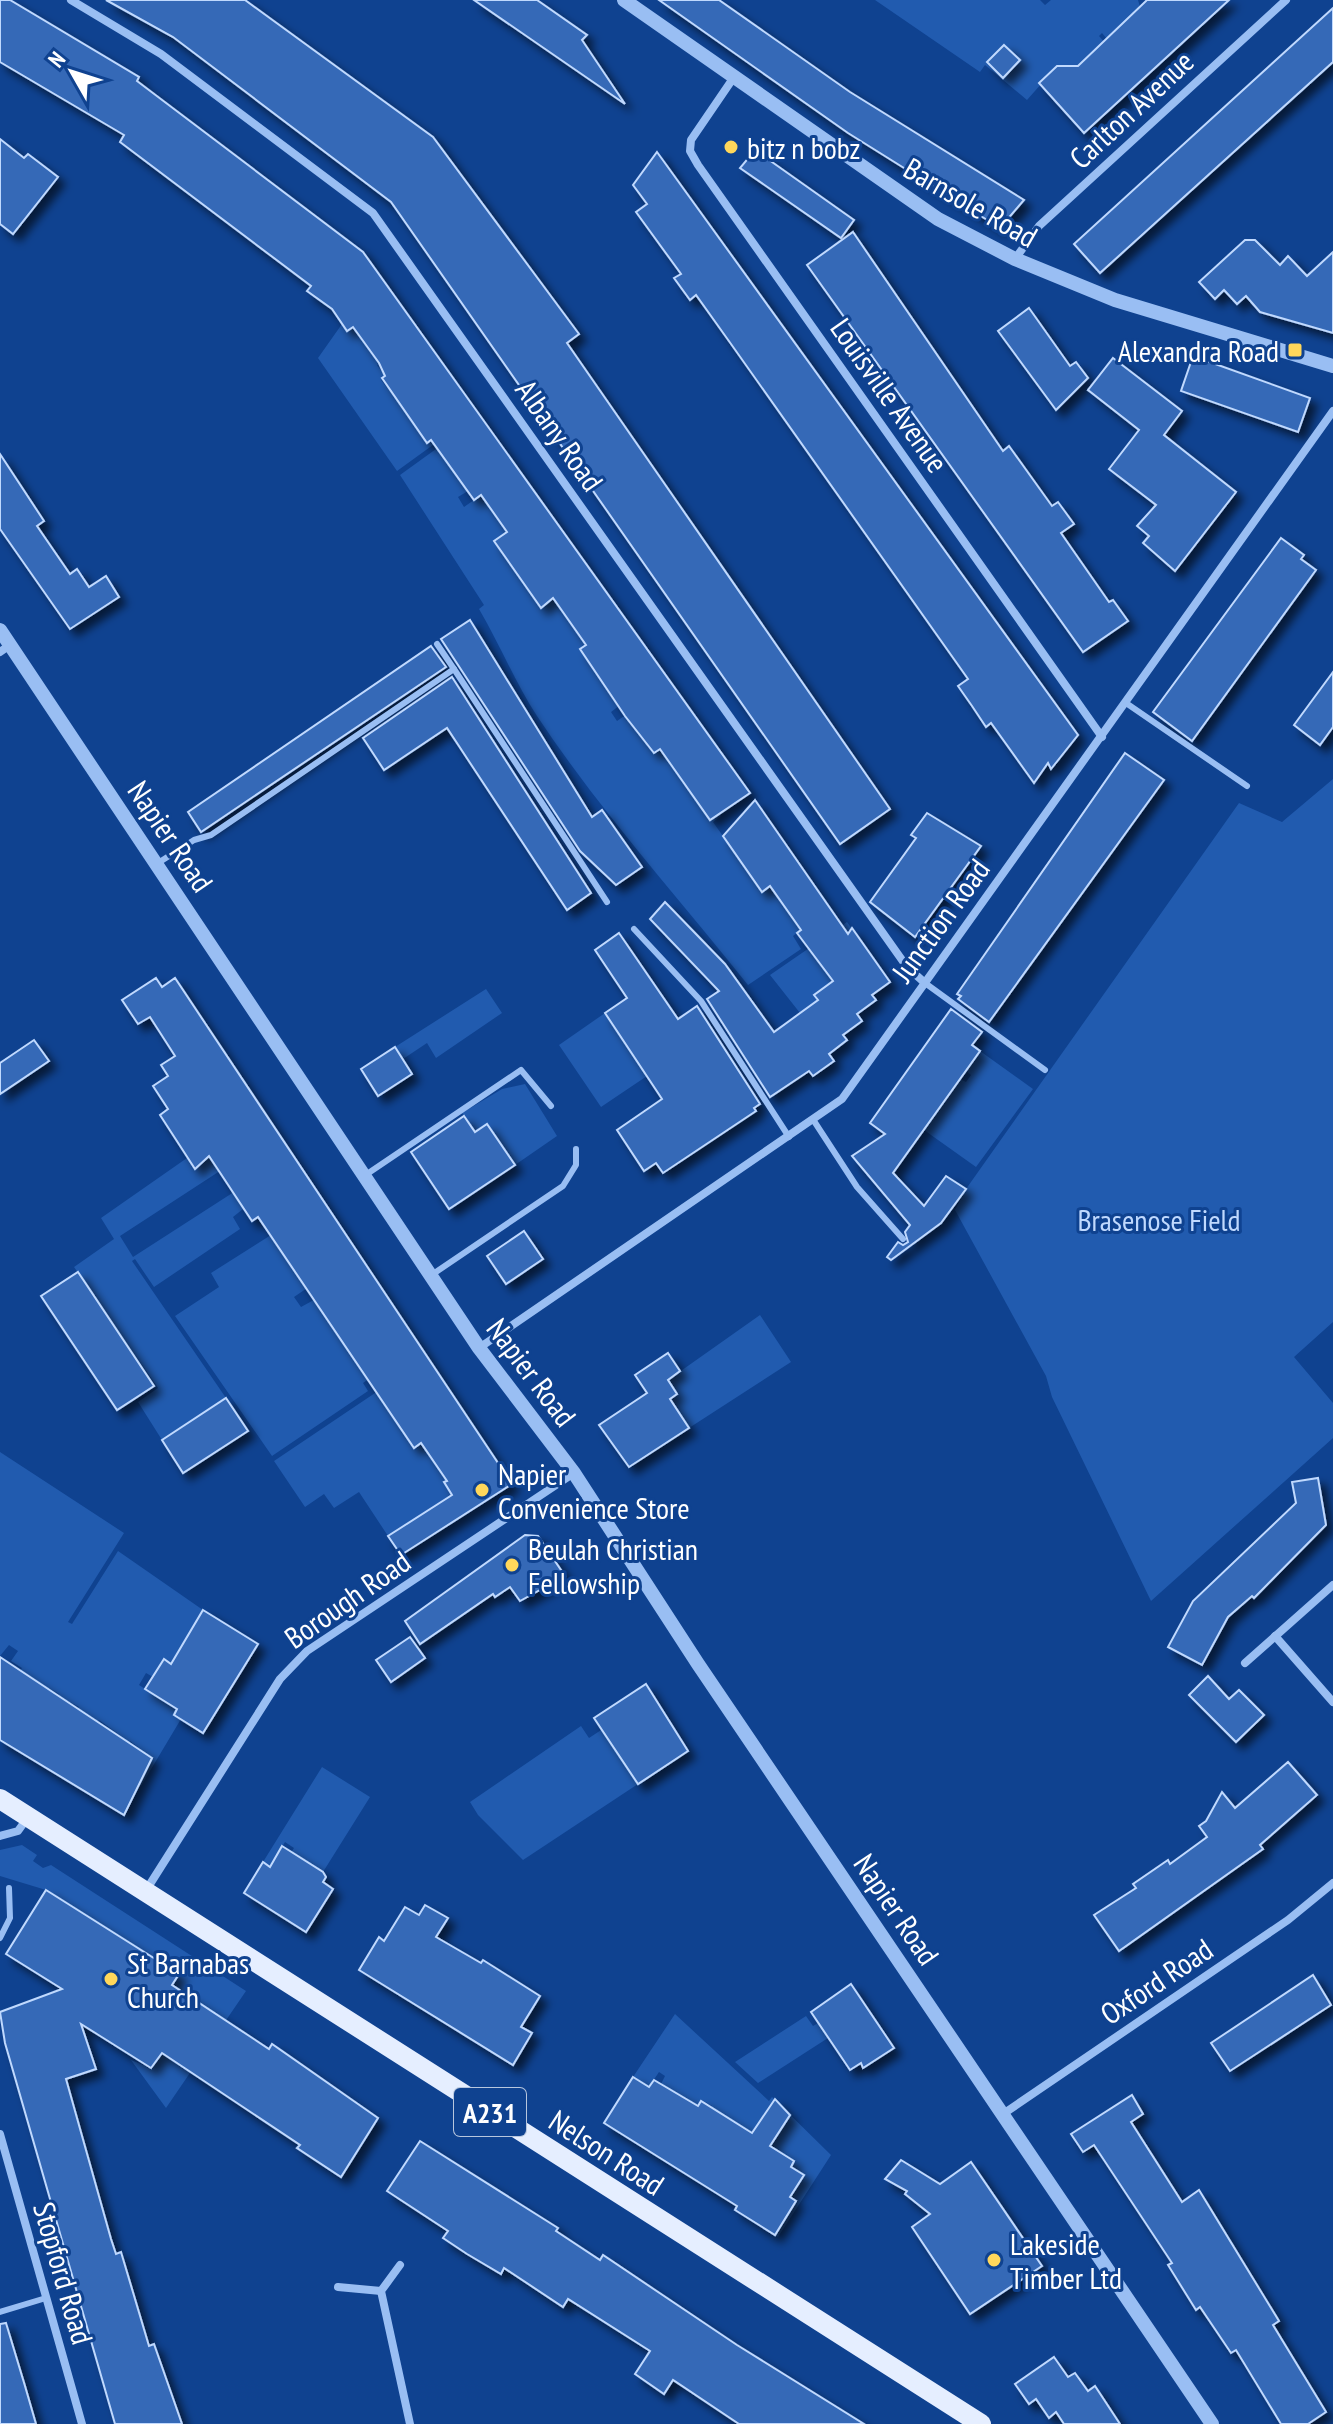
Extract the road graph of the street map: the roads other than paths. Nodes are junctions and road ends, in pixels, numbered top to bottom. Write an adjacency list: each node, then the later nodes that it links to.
1 (71, 0): 18 (street, Albany Road)
2 (624, 0): 4 (street, Barnsole Road)
3 (1286, 0): 5 (street, Carlton Avenue)
4 (734, 77): 5 (street, Barnsole Road); 13 (street, Louisville Avenue)
5 (1015, 259): 6 (street, Barnsole Road)
6 (1333, 366)
7 (1333, 411): 12 (street, Junction Road)
8 (0, 630): 10 (street, Napier Road)
9 (437, 644): 11 (lane)
10 (5, 649): 15 (street, Napier Road)
11 (454, 669): 15 (lane); 16 (lane)
12 (1126, 703): 13 (street, Junction Road); 14 (lane)
13 (1102, 737): 18 (street, Junction Road)
14 (1247, 786)
15 (158, 863): 24 (street, Napier Road)
16 (607, 902)
17 (634, 929): 22 (lane)
18 (925, 983): 19 (lane); 21 (street, Junction Road)
19 (1045, 1070)
20 (551, 1106): 24 (lane)
21 (814, 1121): 22 (street, Junction Road); 25 (lane)
22 (789, 1137): 27 (street, Junction Road)
23 (576, 1149): 26 (lane)
24 (367, 1174): 26 (street, Napier Road)
25 (903, 1239)
26 (433, 1274): 27 (street, Napier Road)
27 (479, 1348): 28 (street, Napier Road)
28 (574, 1473): 38 (street, Borough Road); 40 (street, Napier Road)
29 (1333, 1585): 30 (street)
30 (1275, 1636): 31 (street); 32 (street)
31 (1245, 1663)
32 (1333, 1702)
33 (0, 1799): 34 (main road, Nelson Road / A231)
34 (28, 1817): 35 (street); 38 (main road, Nelson Road / A231)
35 (0, 1836)
36 (1333, 1883): 40 (street, Oxford Road)
37 (9, 1888): 39 (lane)
38 (145, 1893): 49 (main road, Nelson Road / A231)
39 (0, 1938)
40 (1003, 2114): 50 (street, Napier Road)
41 (0, 2134): 45 (street, Stopford Road)
42 (400, 2265): 44 (street)
43 (338, 2287): 44 (street)
44 (381, 2291): 48 (street)
45 (46, 2298): 46 (lane); 47 (street, Stopford Road)
46 (0, 2312)
47 (82, 2424)
48 (410, 2424)
49 (981, 2424)
50 (1212, 2424)

